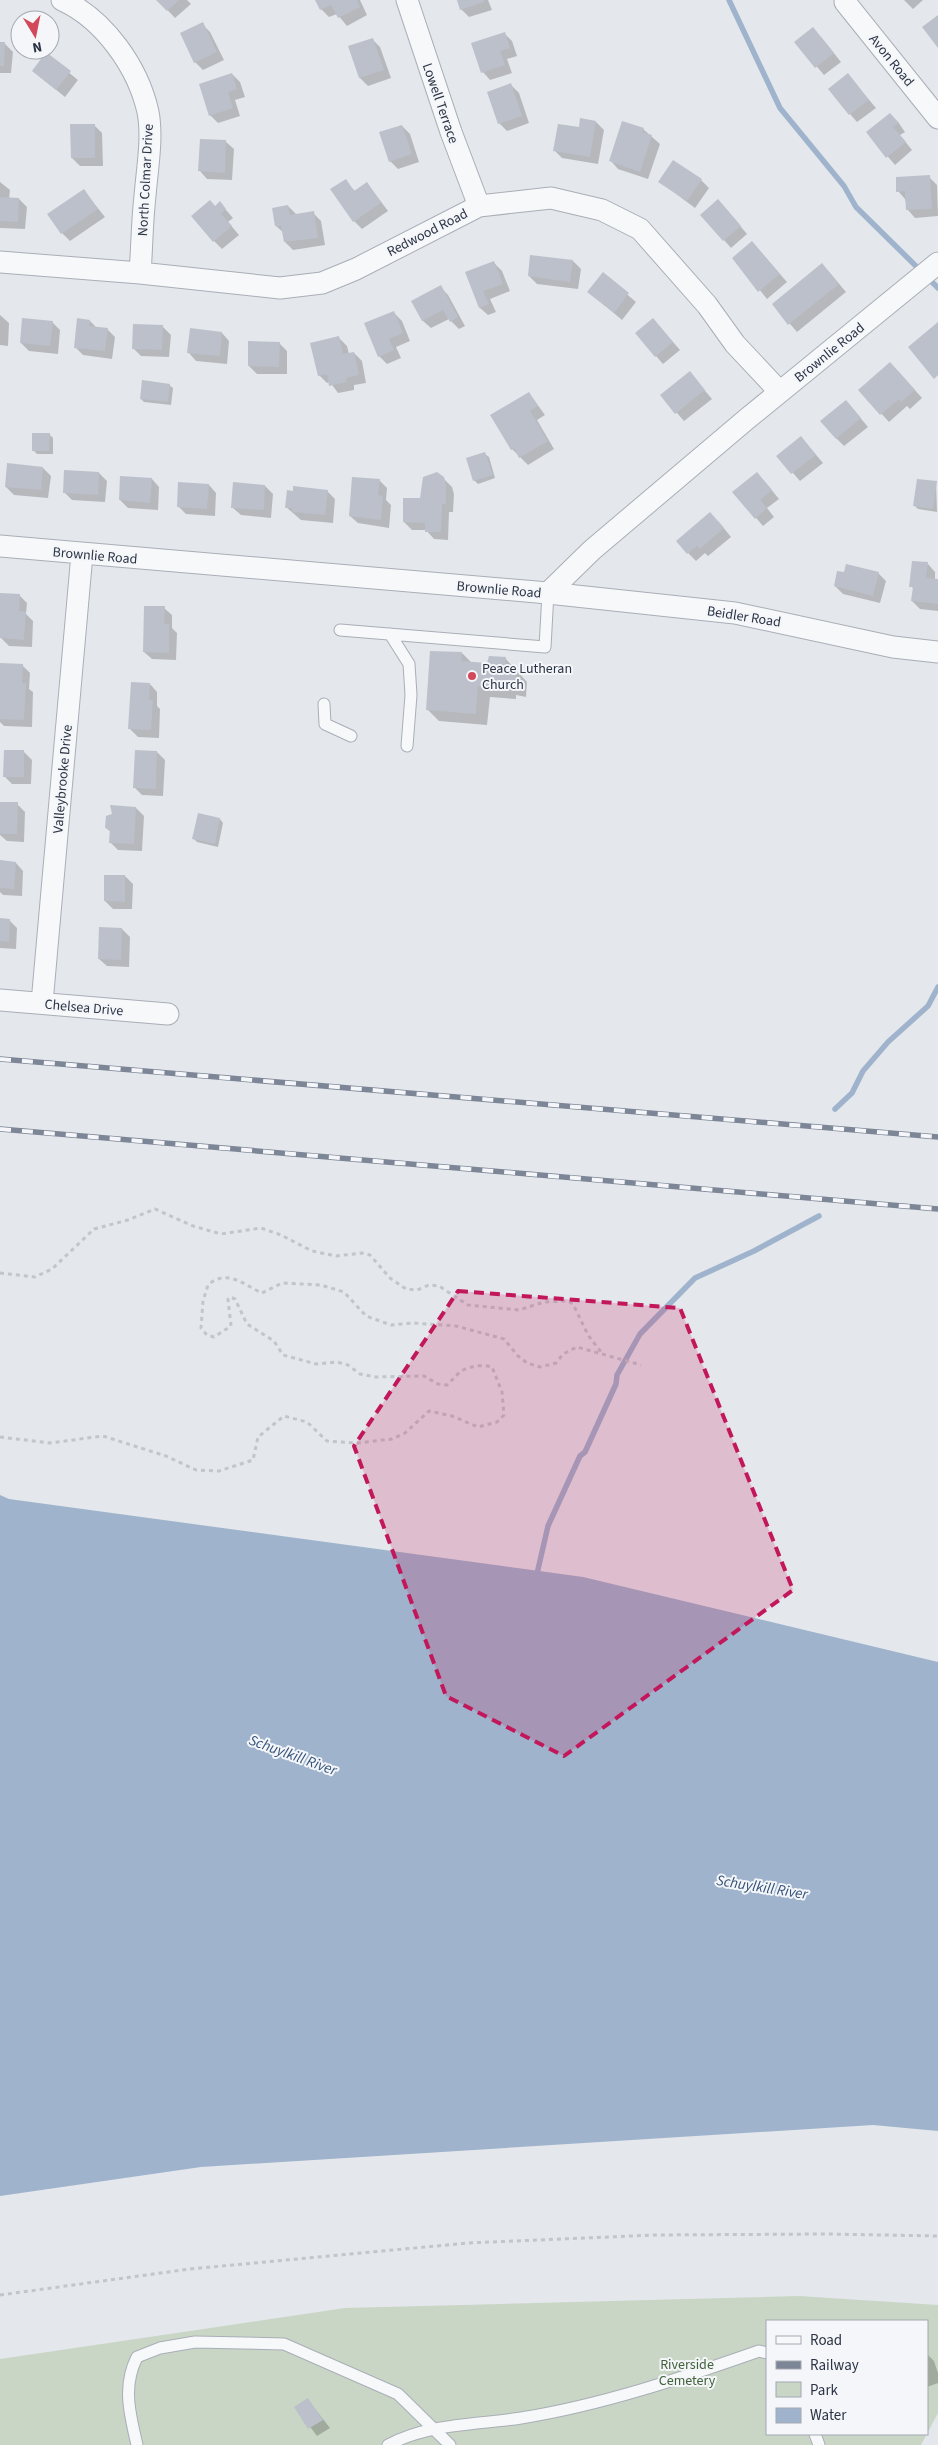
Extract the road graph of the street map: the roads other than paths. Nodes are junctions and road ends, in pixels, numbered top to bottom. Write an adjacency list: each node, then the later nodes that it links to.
1 (62, 0): 8 (street, North Colmar Drive)
2 (407, 0): 5 (street, Lowell Terrace)
3 (845, 2): 4 (street, Avon Road)
4 (938, 118)
5 (479, 206): 8 (street, Redwood Road); 9 (street, Redwood Road)
6 (0, 262): 8 (street, Redwood Road)
7 (938, 263): 9 (street, Brownlie Road)
8 (140, 273)
9 (779, 391): 12 (street, Brownlie Road)
10 (0, 546): 11 (street, Brownlie Road)
11 (82, 554): 12 (street, Brownlie Road); 20 (street, Valleybrooke Drive)
12 (548, 593): 14 (lane); 15 (street, Beidler Road)
13 (340, 630): 14 (lane)
14 (390, 634): 18 (lane)
15 (938, 652)
16 (324, 704): 17 (lane)
17 (351, 736)
18 (407, 746)
19 (0, 1000): 20 (street, Chelsea Drive)
20 (42, 1003): 21 (street, Chelsea Drive)
21 (168, 1014)
22 (766, 2353): 23 (lane)
23 (433, 2429): 24 (lane); 25 (lane); 26 (lane)
24 (138, 2445)
25 (388, 2445)
26 (450, 2445)

